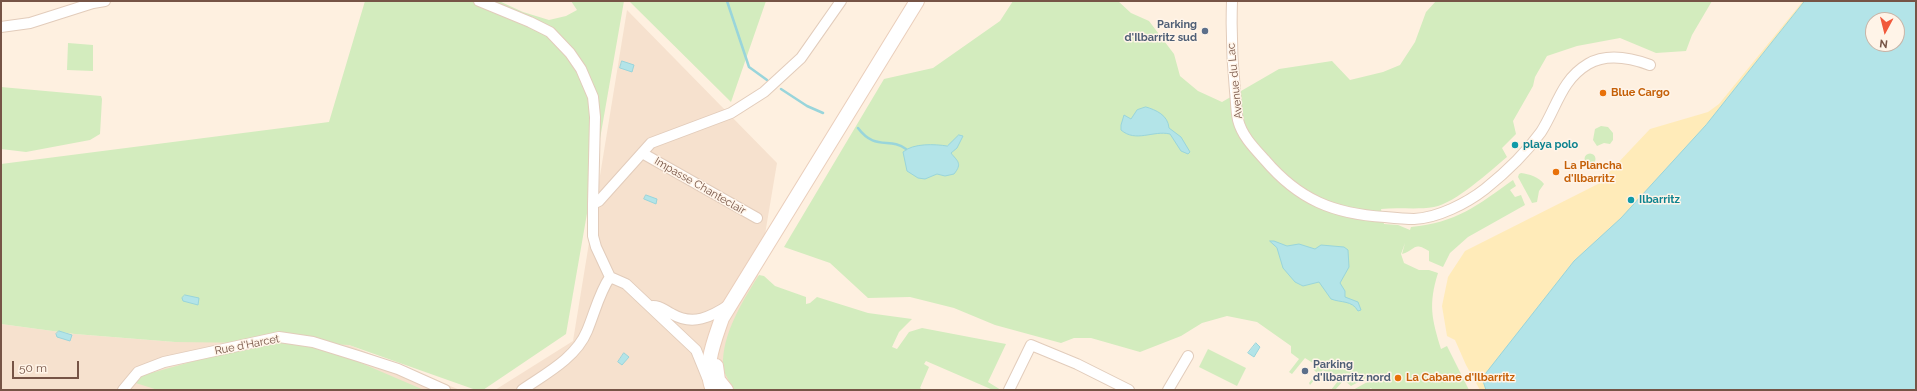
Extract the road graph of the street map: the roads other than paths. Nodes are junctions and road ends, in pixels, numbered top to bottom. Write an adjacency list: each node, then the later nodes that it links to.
1 (105, 1): 6 (street)
2 (479, 1): 9 (street)
3 (841, 1): 8 (street)
4 (917, 1): 12 (main road)
5 (1232, 1): 7 (street, Avenue du Lac)
6 (1, 27)
7 (1650, 65)
8 (642, 153): 9 (street); 10 (street, Impasse Chanteclair)
9 (593, 204): 11 (street)
10 (758, 218)
11 (610, 277): 13 (street); 19 (street)
12 (730, 304): 13 (street); 14 (main road)
13 (650, 306): 16 (street)
14 (716, 337): 16 (main road); 20 (main road)
15 (1188, 356): 23 (street)
16 (711, 385)
17 (123, 390): 18 (street, Rue d'Harcet)
18 (445, 390)
19 (522, 390)
20 (726, 390)
21 (1009, 390): 22 (street)
22 (1129, 390)
23 (1168, 390)

